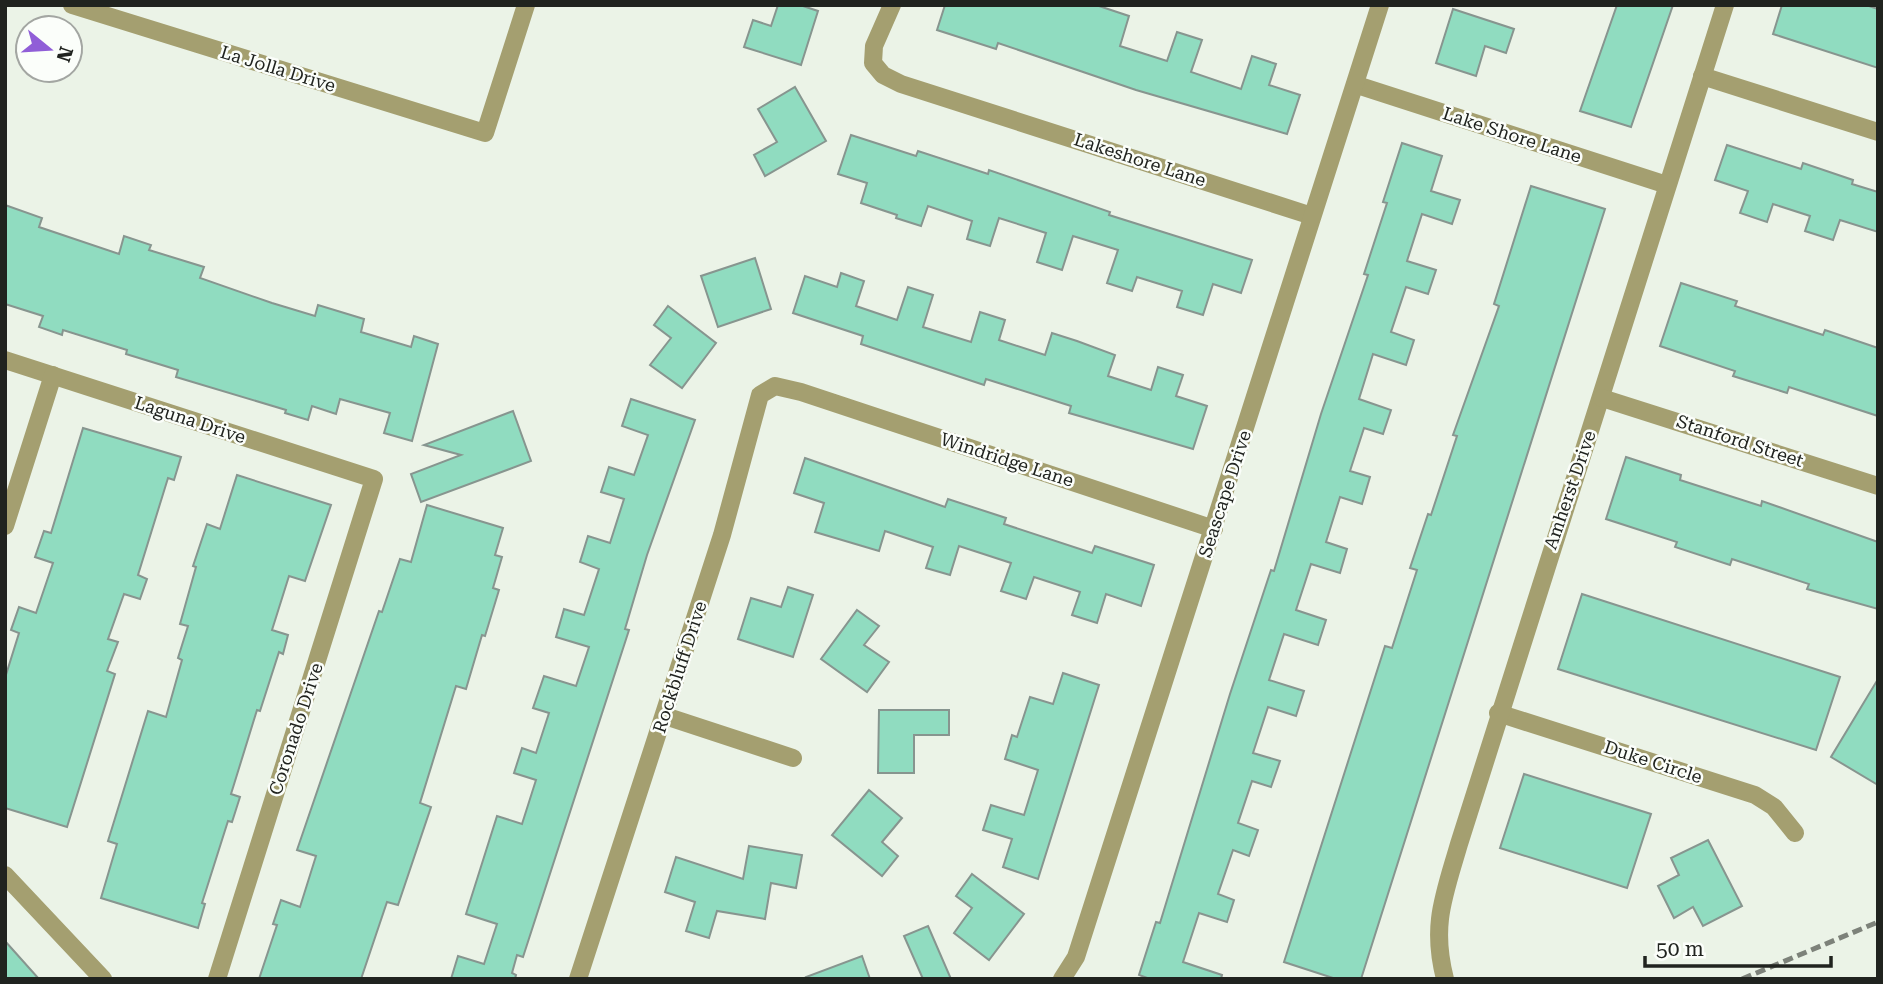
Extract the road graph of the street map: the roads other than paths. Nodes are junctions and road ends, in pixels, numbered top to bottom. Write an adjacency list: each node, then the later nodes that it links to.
1 (72, 5): 2 (street, La Jolla Drive)
2 (526, 5)
3 (892, 5): 10 (street, Lakeshore Lane)
4 (1381, 5): 7 (street, Seascape Drive)
5 (1725, 5): 6 (street, Amherst Drive)
6 (1702, 76): 8 (street); 9 (street, Amherst Drive)
7 (1357, 85): 9 (street, Lake Shore Lane); 10 (street, Seascape Drive)
8 (1878, 132)
9 (1667, 185): 14 (street, Amherst Drive)
10 (1312, 216): 18 (street, Seascape Drive)
11 (5, 360): 12 (street, Laguna Drive)
12 (53, 375): 15 (street, Laguna Drive); 17 (street)
13 (801, 392): 18 (street, Windridge Lane); 20 (street, Rockbluff Drive)
14 (1602, 397): 16 (street, Stanford Street); 19 (street, Amherst Drive)
15 (374, 479): 25 (street, Coronado Drive)
16 (1878, 486)
17 (5, 526)
18 (1214, 529): 27 (street, Seascape Drive)
19 (1498, 713): 22 (street, Duke Circle); 28 (street, Amherst Drive)
20 (665, 716): 21 (street); 26 (street, Rockbluff Drive)
21 (793, 758)
22 (1795, 833)
23 (5, 876): 24 (street)
24 (103, 979)
25 (217, 979)
26 (578, 979)
27 (1062, 979)
28 (1445, 979)

